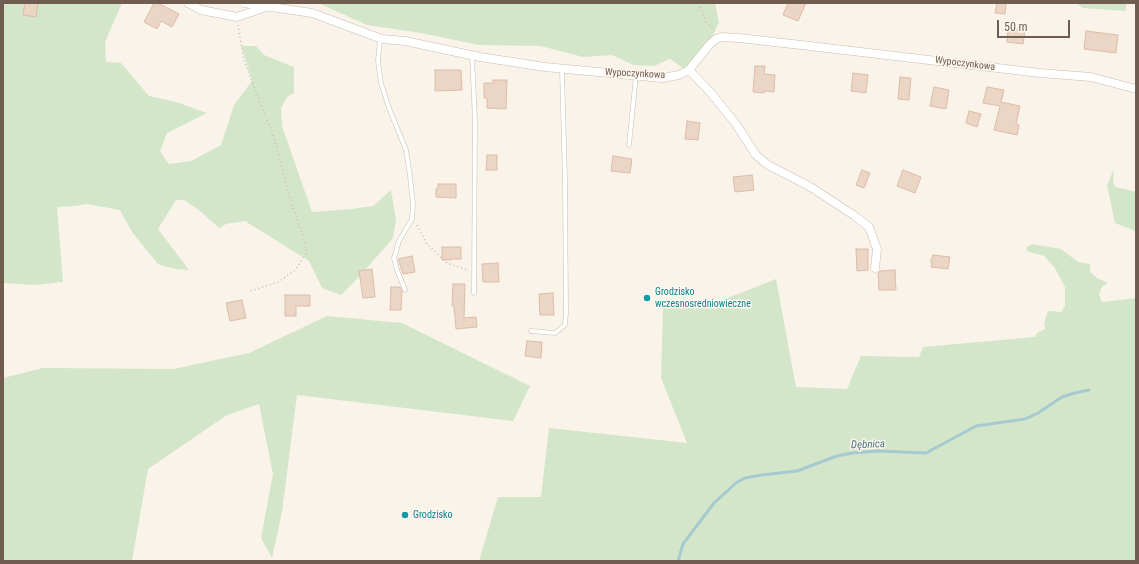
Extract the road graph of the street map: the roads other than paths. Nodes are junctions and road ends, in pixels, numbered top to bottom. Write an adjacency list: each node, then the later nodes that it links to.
1 (188, 3): 3 (street)
2 (244, 3): 3 (street, Wypoczynkowa)
3 (266, 7): 4 (street, Wypoczynkowa)
4 (380, 38): 5 (street, Wypoczynkowa); 12 (lane)
5 (472, 55): 6 (street, Wypoczynkowa); 13 (lane)
6 (562, 69): 8 (street, Wypoczynkowa); 14 (lane)
7 (689, 70): 8 (street, Wypoczynkowa); 9 (street, Wypoczynkowa); 11 (street)
8 (636, 76): 10 (lane)
9 (1136, 90)
10 (629, 145)
11 (875, 268)
12 (405, 290)
13 (474, 293)
14 (531, 331)

